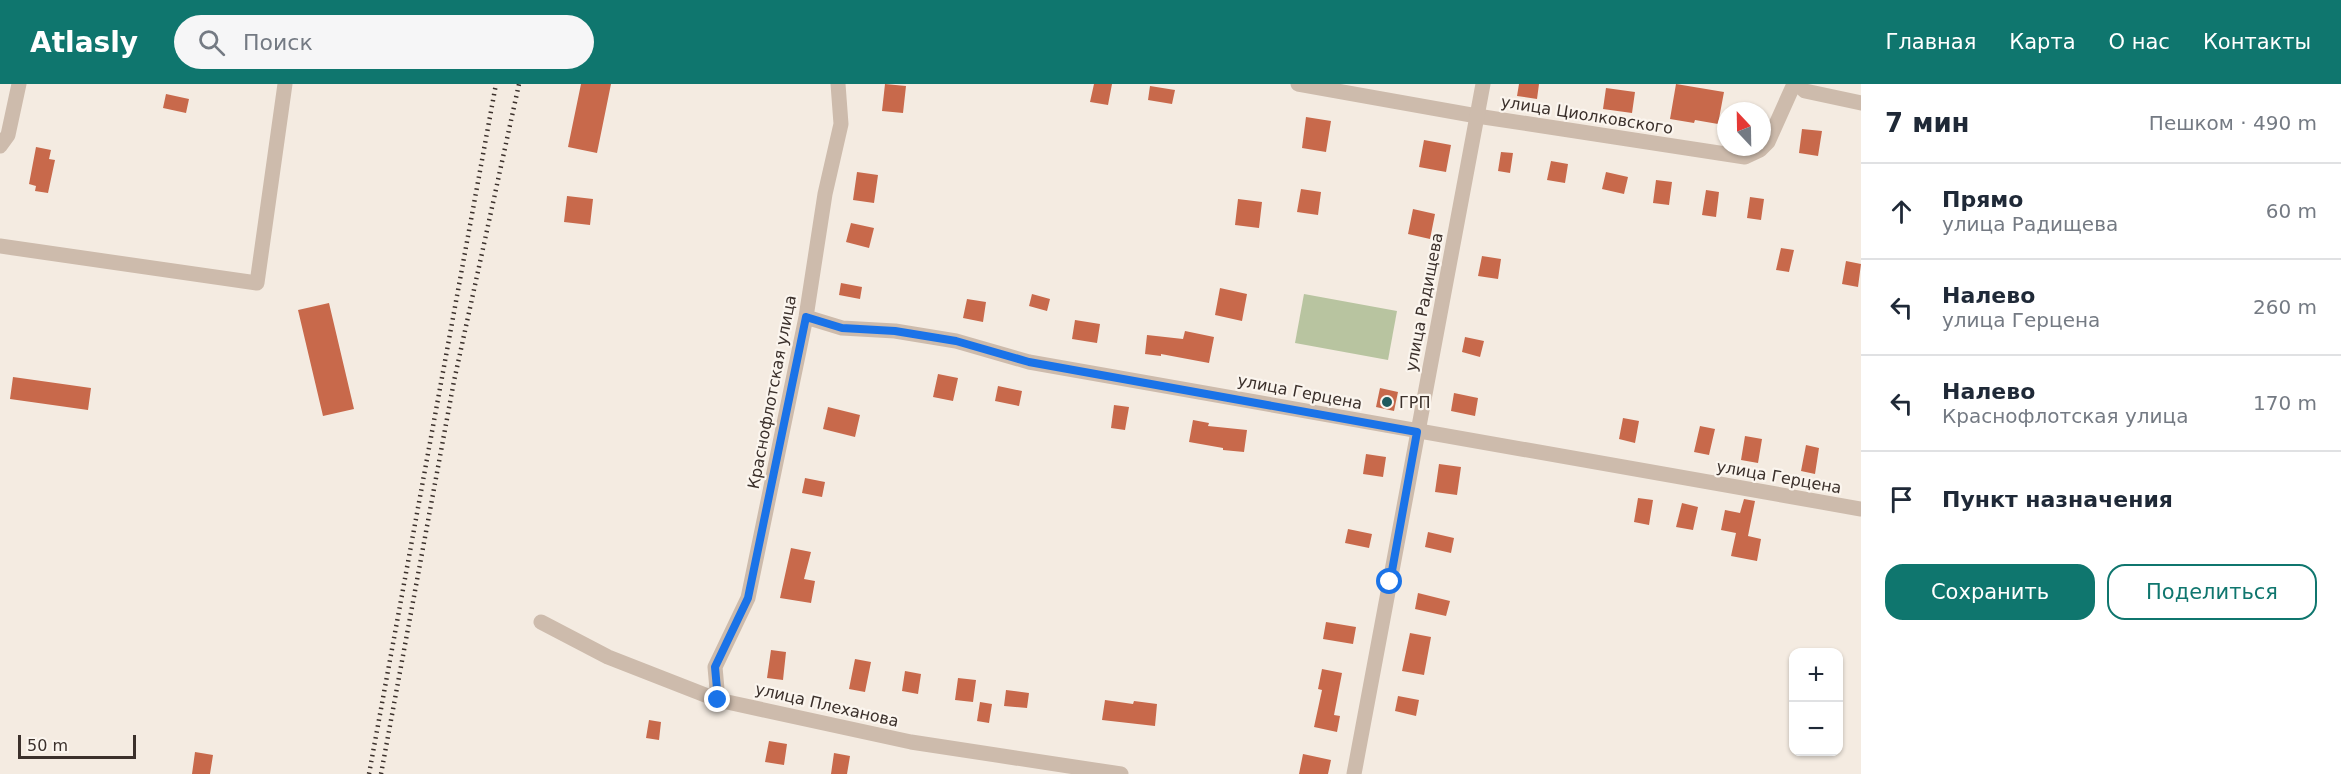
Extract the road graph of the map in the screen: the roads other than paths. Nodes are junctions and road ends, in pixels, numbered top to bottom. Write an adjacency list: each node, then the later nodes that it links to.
1 (19, 84): 9 (street)
2 (285, 84): 10 (street)
3 (838, 84): 11 (street, Краснофлотская улица)
4 (1298, 84): 8 (street, улица Циолковского)
5 (1483, 84): 8 (street, улица Радищева)
6 (1796, 84): 7 (street, улица Циолковского); 8 (street, улица Циолковского)
7 (1861, 103)
8 (1477, 116): 12 (street, улица Радищева)
9 (0, 146)
10 (0, 246)
11 (806, 317): 12 (street, улица Герцена); 15 (street, Краснофлотская улица)
12 (1417, 432): 13 (street, улица Герцена); 17 (street, улица Радищева)
13 (1861, 509)
14 (541, 622): 15 (street, улица Плеханова)
15 (718, 700): 16 (street, улица Плеханова)
16 (1112, 773)
17 (1354, 774)

